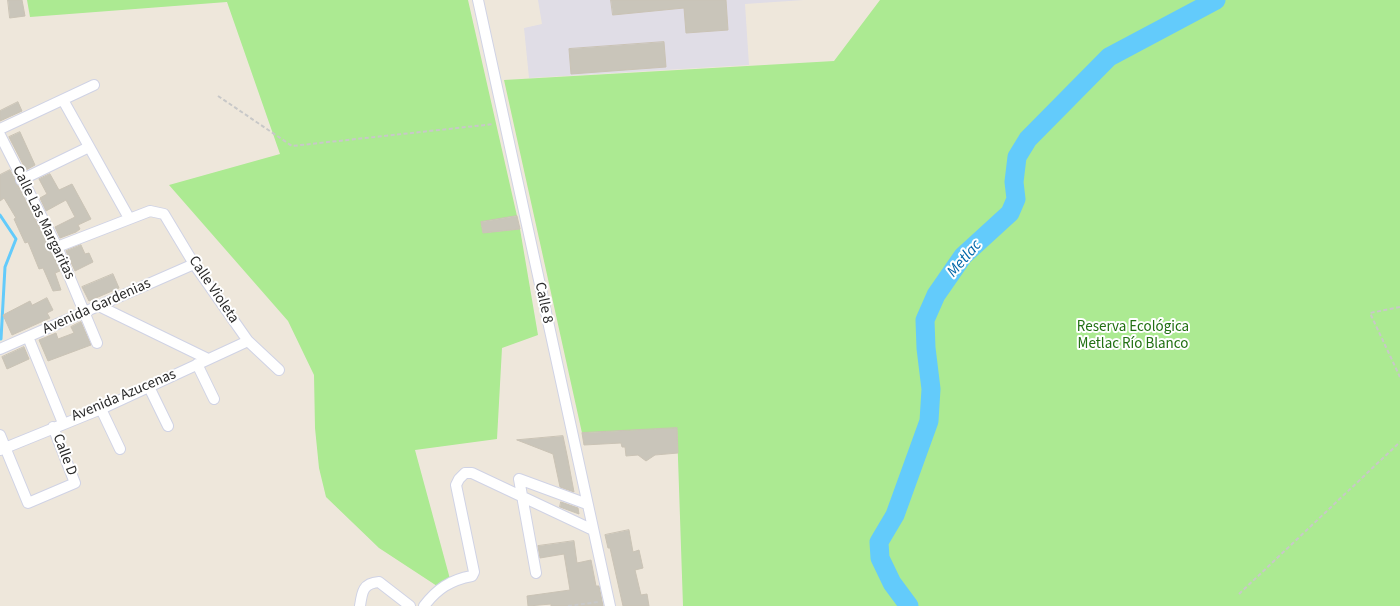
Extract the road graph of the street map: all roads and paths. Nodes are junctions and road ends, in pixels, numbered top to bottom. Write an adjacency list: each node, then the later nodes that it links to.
1 (478, 0): 5 (street, Calle 8)
2 (94, 85): 4 (street)
3 (218, 96): 5 (path)
4 (63, 100): 6 (street); 8 (street)
5 (504, 123): 35 (street, Calle 8)
6 (0, 129)
7 (0, 135): 9 (street, Calle Las Margaritas)
8 (89, 146): 9 (street); 10 (street)
9 (22, 180): 11 (street, Calle Las Margaritas)
10 (129, 218): 11 (street); 12 (street, Calle Violeta)
11 (57, 247): 15 (street, Calle Las Margaritas)
12 (194, 264): 13 (street, Avenida Gardenias); 17 (street, Calle Violeta)
13 (99, 306): 15 (street, Avenida Gardenias); 20 (street)
14 (1400, 307): 23 (path)
15 (84, 312): 16 (street, Avenida Gardenias); 18 (street, Calle Las Margaritas)
16 (28, 337): 19 (street, Avenida Gardenias); 27 (street)
17 (248, 341): 20 (street, Avenida Azucenas); 22 (street, Calle Violeta)
18 (97, 343)
19 (0, 349)
20 (208, 359): 21 (street, Avenida Azucenas)
21 (197, 364): 24 (street, Avenida Azucenas); 25 (street)
22 (279, 370)
23 (1400, 377)
24 (149, 387): 26 (street, Avenida Azucenas); 28 (street)
25 (214, 399)
26 (101, 409): 27 (street, Avenida Azucenas); 33 (street)
27 (64, 423): 29 (street, Avenida Azucenas)
28 (168, 426)
29 (53, 427): 32 (street, Avenida Azucenas); 32 (street, Calle D)
30 (0, 435): 32 (street)
31 (1400, 442): 38 (path)
32 (3, 449)
33 (120, 449)
34 (522, 496): 35 (street); 36 (street); 37 (street); 42 (street)
35 (587, 504): 36 (street, Calle 8)
36 (593, 530): 39 (street, Calle 8)
37 (536, 573)
38 (1239, 594)
39 (609, 604): 43 (path)
40 (360, 606): 41 (street)
41 (410, 606)
42 (424, 606)
43 (568, 606)

